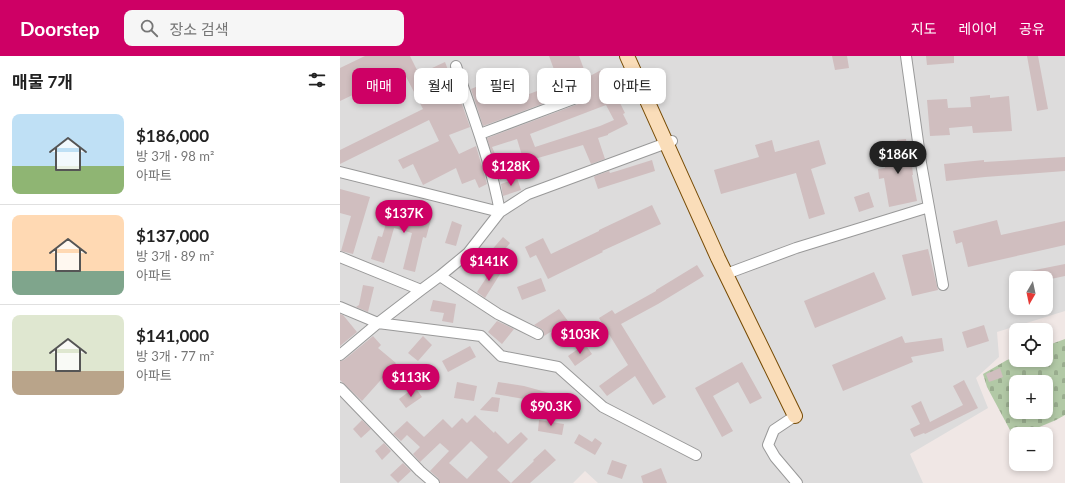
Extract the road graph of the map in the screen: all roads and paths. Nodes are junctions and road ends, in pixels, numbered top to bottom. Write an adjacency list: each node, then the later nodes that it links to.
1 (627, 56): 11 (main road)
2 (906, 56): 8 (street)
3 (456, 66): 5 (street)
4 (560, 104): 5 (street)
5 (480, 134): 9 (street)
6 (672, 141): 9 (street)
7 (340, 172): 9 (street)
8 (929, 207): 11 (street); 13 (street)
9 (500, 212): 12 (street)
10 (340, 257): 14 (street)
11 (726, 274): 20 (main road)
12 (440, 276): 14 (street); 17 (street)
13 (943, 284)
14 (421, 290): 16 (street)
15 (340, 307): 16 (street)
16 (378, 323): 18 (street); 21 (street)
17 (538, 334)
18 (340, 355)
19 (340, 388): 22 (street)
20 (795, 416): 23 (street)
21 (696, 455)
22 (434, 483)
23 (797, 483)

